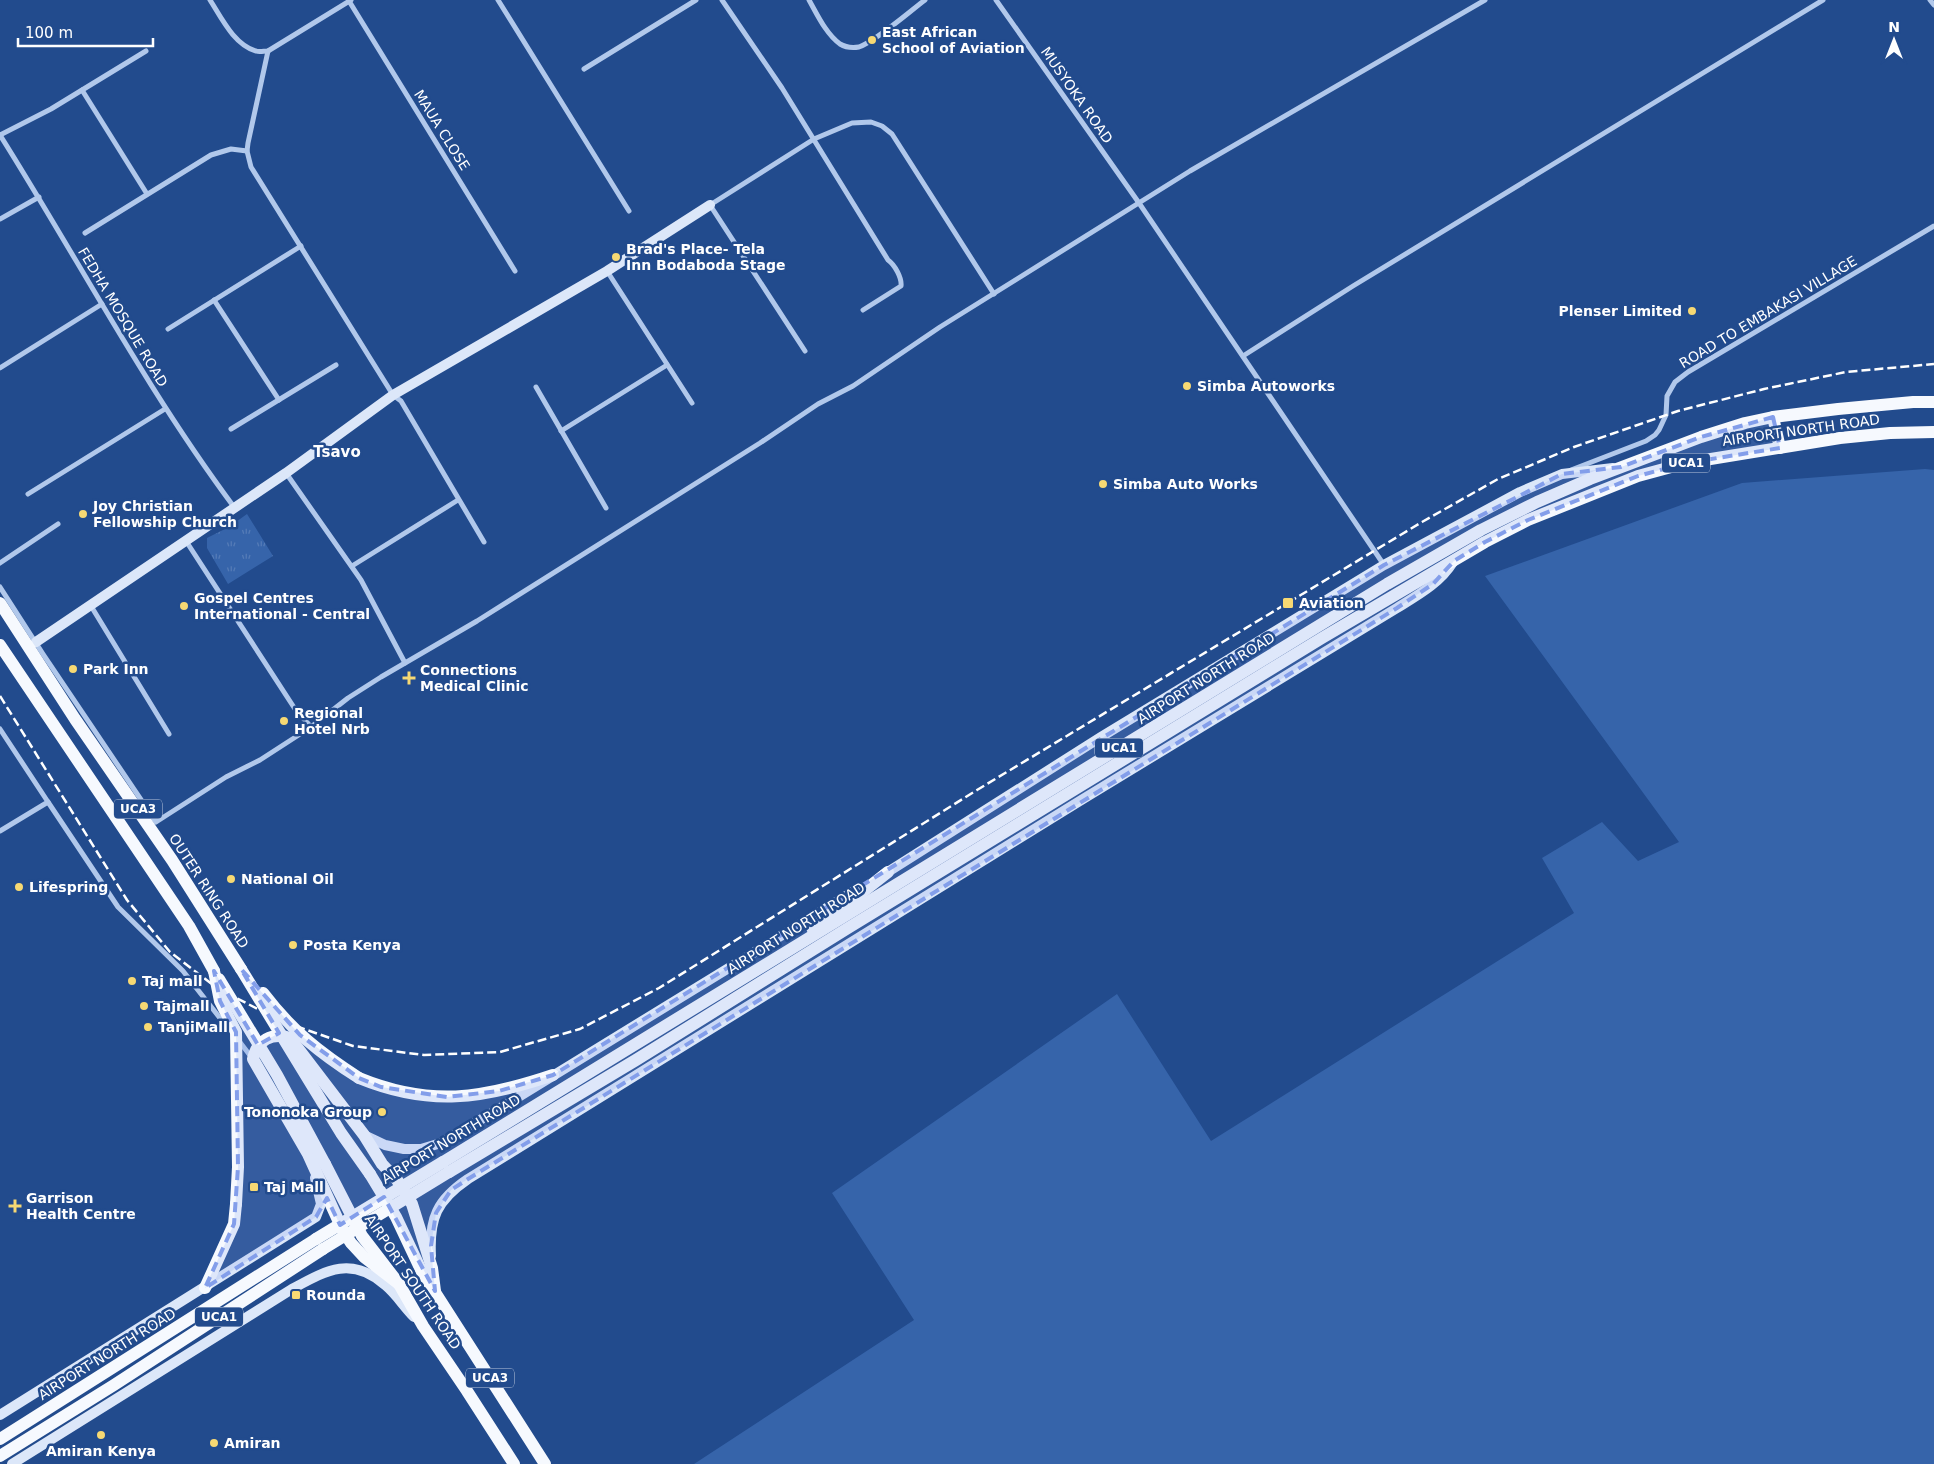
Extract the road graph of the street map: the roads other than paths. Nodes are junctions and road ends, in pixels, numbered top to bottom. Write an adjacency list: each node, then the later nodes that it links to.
1 (210, 0): 14 (street)
2 (350, 0): 14 (street); 29 (street, MAUA CLOSE)
3 (498, 0): 24 (street)
4 (696, 0): 15 (street)
5 (722, 0): 18 (street)
6 (809, 0): 7 (street)
7 (925, 0)
8 (996, 0): 22 (street, MUSYOKA ROAD)
9 (1485, 0): 22 (street)
10 (1823, 0): 37 (street)
11 (1930, 0): 12 (street)
12 (1934, 5)
13 (146, 51): 16 (street)
14 (268, 51): 19 (street)
15 (584, 69)
16 (82, 90): 17 (street); 20 (street)
17 (0, 135): 21 (street, FEDHA MOSQUE ROAD)
18 (814, 139): 23 (street); 31 (street); 34 (street)
19 (247, 151): 20 (street); 28 (street)
20 (147, 194): 27 (street)
21 (39, 197): 25 (street); 33 (street, FEDHA MOSQUE ROAD)
22 (1139, 203): 31 (street); 37 (street, MUSYOKA ROAD)
23 (710, 204): 30 (main road); 36 (street)
24 (629, 211)
25 (0, 219)
26 (1934, 226): 54 (street, ROAD TO EMBAKASI VILLAGE)
27 (85, 234)
28 (301, 246): 32 (street); 42 (street)
29 (516, 271)
30 (607, 271): 39 (street); 42 (main road)
31 (994, 294): 71 (street)
32 (214, 300): 35 (street); 43 (street)
33 (102, 304): 40 (street); 46 (street, FEDHA MOSQUE ROAD)
34 (863, 310)
35 (168, 329)
36 (805, 351)
37 (1243, 356): 64 (street, MUSYOKA ROAD)
38 (336, 365): 43 (street)
39 (667, 365): 45 (street); 49 (street)
40 (0, 368)
41 (536, 387): 49 (street)
42 (393, 395): 53 (main road); 56 (street)
43 (279, 400): 48 (street)
44 (1934, 402): 47 (main road, AIRPORT NORTH ROAD / UCA1)
45 (692, 403)
46 (165, 409): 55 (street); 57 (street, FEDHA MOSQUE ROAD)
47 (1773, 416): 51 (main road); 52 (main road, AIRPORT NORTH ROAD / UCA1)
48 (231, 430)
49 (561, 431): 58 (street)
50 (1934, 432): 51 (main road, AIRPORT NORTH ROAD / UCA1)
51 (1780, 448): 62 (main road, AIRPORT NORTH ROAD / UCA1)
52 (1621, 467): 54 (main road, AIRPORT NORTH ROAD / UCA1); 78 (main road, AIRPORT NORTH ROAD / UCA1)
53 (286, 473): 57 (main road); 65 (street)
54 (1562, 474): 64 (main road, AIRPORT NORTH ROAD / UCA1)
55 (28, 494)
56 (458, 500): 61 (street); 65 (street)
57 (234, 507): 60 (main road)
58 (606, 508)
59 (58, 524): 63 (street)
60 (186, 541): 68 (main road); 72 (street)
61 (484, 542)
62 (1455, 560): 86 (main road, AIRPORT NORTH ROAD / UCA1); 93 (main road, AIRPORT NORTH ROAD / UCA1, bridge)
63 (0, 563)
64 (1384, 565): 77 (main road, AIRPORT NORTH ROAD / UCA1)
65 (352, 566): 71 (street)
66 (0, 587): 70 (street)
67 (0, 603): 70 (main road, OUTER RING ROAD / UCA3)
68 (91, 606): 70 (main road); 74 (street)
69 (0, 645): 80 (main road, UCA3)
70 (34, 647): 72 (street); 79 (main road, OUTER RING ROAD / UCA3)
71 (405, 663): 72 (street)
72 (310, 727)
73 (0, 729): 75 (street)
74 (169, 734)
75 (48, 802): 76 (street); 81 (street)
76 (0, 831)
77 (888, 872): 78 (main road); 82 (main road, AIRPORT NORTH ROAD / UCA1)
78 (784, 953): 92 (main road, AIRPORT NORTH ROAD / UCA1, bridge)
79 (241, 969): 82 (main road, bridge); 85 (main road, OUTER RING ROAD / UCA3, bridge)
80 (214, 971): 87 (main road, AIRPORT SOUTH ROAD / UCA3, bridge); 88 (main road, bridge)
81 (253, 1059): 83 (main road, UCA1); 84 (main road, UCA1)
82 (553, 1075): 83 (main road, AIRPORT NORTH ROAD / UCA1)
83 (364, 1135): 86 (main road)
84 (308, 1154): 87 (main road); 88 (main road, AIRPORT NORTH ROAD / UCA1)
85 (370, 1174): 89 (main road, AIRPORT SOUTH ROAD / UCA3)
86 (432, 1268): 89 (main road)
87 (399, 1284): 90 (main road, AIRPORT SOUTH ROAD / UCA3)
88 (204, 1288): 91 (main road, AIRPORT NORTH ROAD / UCA1)
89 (435, 1291): 96 (main road, AIRPORT SOUTH ROAD / UCA3)
90 (424, 1326): 94 (main road, UCA1); 95 (main road, AIRPORT SOUTH ROAD)
91 (0, 1415)
92 (0, 1439)
93 (0, 1456)
94 (12, 1464)
95 (514, 1464)
96 (546, 1464)

